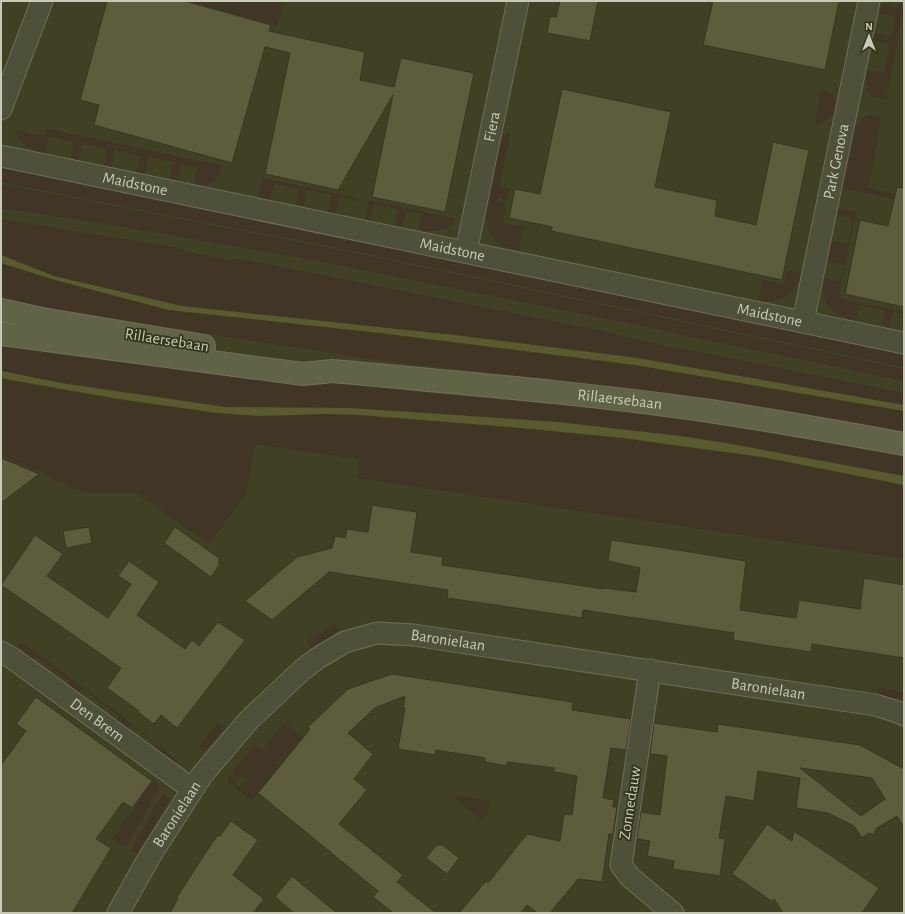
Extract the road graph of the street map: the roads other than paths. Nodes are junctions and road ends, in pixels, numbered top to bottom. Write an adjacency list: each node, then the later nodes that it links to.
1 (42, 1): 4 (street)
2 (518, 1): 6 (street, Fiera)
3 (869, 1): 8 (street, Park Genova)
4 (1, 109)
5 (1, 156): 6 (street, Maidstone)
6 (466, 252): 8 (street, Maidstone)
7 (1, 310): 11 (street, Rillaersebaan)
8 (803, 322): 10 (street, Maidstone)
9 (1, 334): 11 (street, Rillaersebaan)
10 (904, 343)
11 (333, 371): 12 (street, Rillaersebaan)
12 (904, 444)
13 (1, 652): 16 (street, Den Brem)
14 (650, 670): 15 (street, Baronielaan); 16 (street, Baronielaan); 18 (street, Zonnedauw)
15 (904, 715)
16 (192, 789): 17 (street, Baronielaan)
17 (118, 913)
18 (673, 913)

